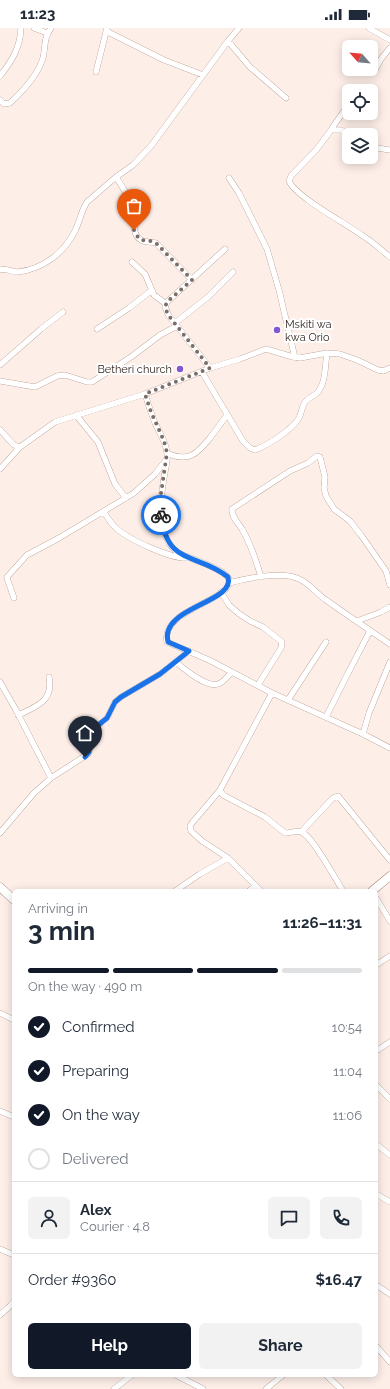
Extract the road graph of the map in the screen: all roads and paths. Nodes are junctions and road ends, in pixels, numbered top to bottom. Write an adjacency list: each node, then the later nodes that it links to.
1 (21, 28): 13 (street)
2 (34, 28): 6 (street)
3 (239, 28): 8 (street)
4 (369, 28): 7 (street)
5 (106, 30): 11 (street); 12 (street)
6 (49, 31): 15 (street)
7 (390, 40)
8 (228, 41): 12 (street); 14 (street)
9 (390, 48): 10 (street)
10 (378, 65)
11 (96, 72)
12 (203, 75): 21 (street)
13 (0, 76)
14 (286, 98)
15 (0, 100)
16 (342, 114): 17 (street)
17 (332, 129): 18 (street); 24 (street)
18 (342, 131)
19 (378, 148): 20 (street)
20 (390, 150)
21 (116, 177): 26 (street); 28 (street)
22 (229, 178): 35 (street)
23 (225, 249): 28 (street)
24 (390, 257)
25 (132, 262): 29 (street)
26 (0, 270)
27 (233, 272): 32 (street)
28 (192, 280): 30 (street)
29 (152, 290): 30 (street); 33 (street)
30 (166, 304): 32 (street)
31 (63, 312): 36 (street)
32 (176, 325): 37 (street); 40 (street)
33 (97, 329)
34 (327, 353): 35 (street); 38 (street); 43 (street)
35 (295, 358): 37 (street)
36 (0, 365)
37 (210, 368): 39 (street)
38 (390, 368)
39 (202, 372): 41 (street); 43 (street)
40 (0, 381)
41 (145, 394): 42 (street); 46 (street)
42 (76, 415): 45 (street); 49 (street)
43 (227, 415): 46 (street)
44 (0, 430): 45 (street)
45 (20, 447): 48 (street)
46 (167, 453): 47 (street)
47 (167, 460): 49 (street); 51 (street)
48 (0, 469)
49 (126, 498): 50 (street)
50 (104, 512): 51 (street); 56 (street)
51 (190, 558): 53 (street)
52 (261, 577): 53 (street); 54 (street); 58 (street)
53 (229, 583): 55 (street)
54 (390, 585)
55 (222, 592): 62 (street); 68 (street)
56 (14, 598)
57 (390, 607): 58 (street)
58 (357, 621): 59 (street)
59 (370, 631): 61 (street); 72 (street)
60 (326, 642): 70 (street)
61 (390, 644)
62 (189, 651): 63 (street); 65 (street)
63 (176, 662): 65 (street); 75 (street)
64 (390, 662): 73 (street)
65 (232, 672): 68 (street)
66 (49, 677): 71 (street)
67 (0, 682): 71 (street)
68 (258, 685): 69 (street)
69 (272, 693): 70 (street); 76 (street)
70 (288, 700): 72 (street)
71 (18, 715): 75 (street)
72 (326, 717): 73 (street)
73 (362, 734): 74 (street)
74 (390, 748)
75 (50, 778): 78 (street)
76 (220, 790): 77 (street); 79 (street)
77 (300, 832): 80 (street); 87 (street)
78 (0, 833)
79 (228, 858): 83 (street); 84 (street)
80 (390, 860)
81 (390, 876): 88 (street)
82 (0, 886): 89 (street)
83 (255, 886): 85 (street); 86 (street)
84 (178, 889)
85 (251, 889)
86 (259, 889)
87 (342, 889)
88 (374, 889)
89 (12, 898)
90 (378, 901): 91 (street)
91 (390, 921)
92 (390, 956): 93 (street)
93 (378, 964)
94 (0, 1013): 95 (street)
95 (12, 1019)
96 (390, 1042): 97 (street)
97 (378, 1050)
98 (378, 1087): 99 (street)
99 (390, 1099)
100 (0, 1110): 101 (street)
101 (12, 1115)
102 (378, 1146): 103 (street)
103 (390, 1155)
104 (378, 1195): 105 (street)
105 (390, 1202)
106 (0, 1250): 107 (street)
107 (12, 1254)
108 (378, 1286): 109 (street)
109 (390, 1294)
110 (12, 1303): 111 (street)
111 (0, 1315)
112 (378, 1348): 113 (street)
113 (390, 1362)
114 (129, 1377): 118 (street)
115 (180, 1377): 119 (street)
116 (281, 1377): 120 (street)
117 (328, 1377): 121 (street)
118 (114, 1389)
119 (203, 1389)
120 (266, 1389)
121 (341, 1389)

